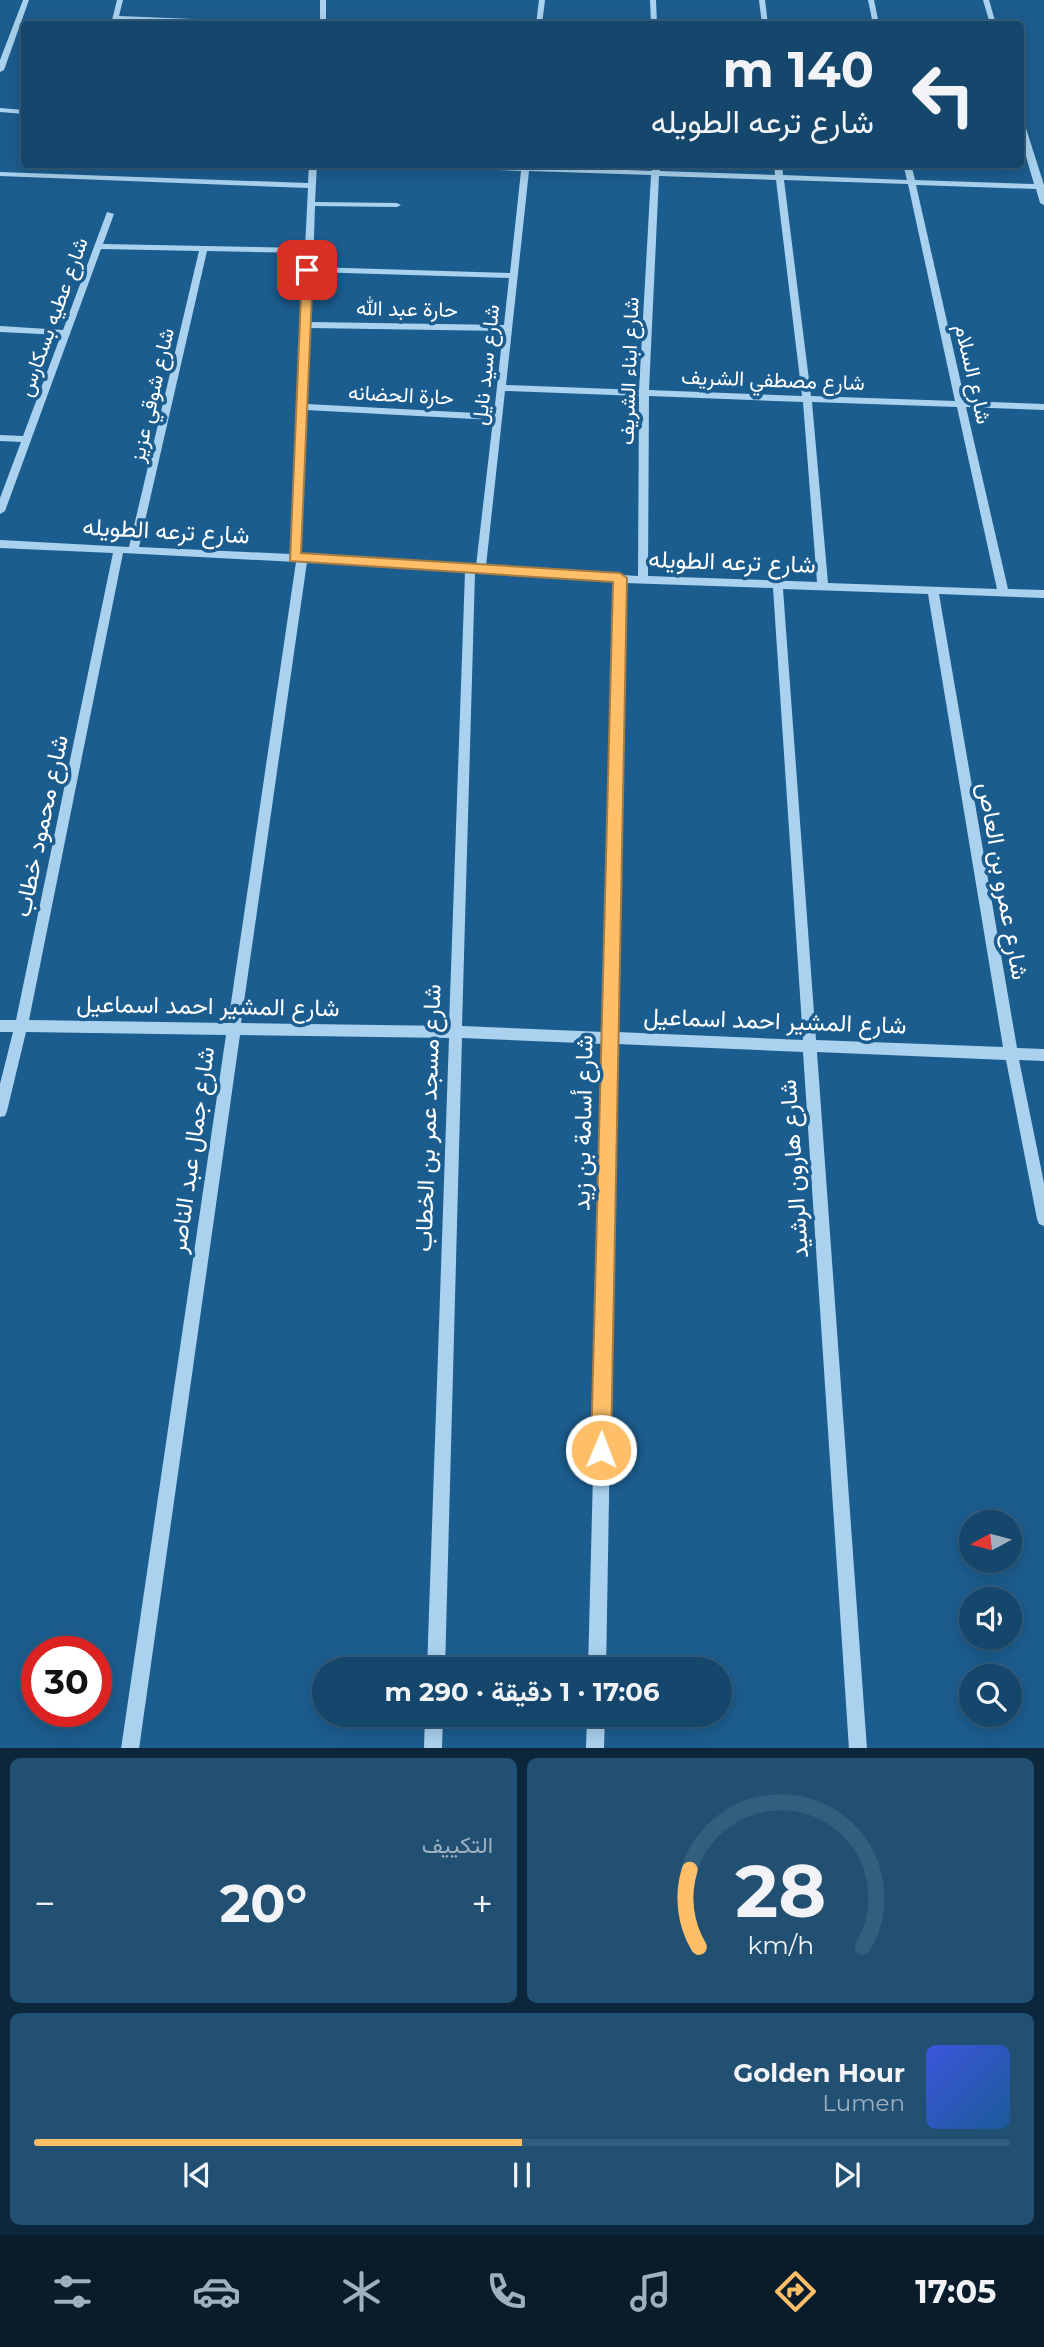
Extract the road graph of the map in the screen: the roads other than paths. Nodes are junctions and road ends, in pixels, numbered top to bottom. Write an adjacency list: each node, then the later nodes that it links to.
1 (26, 0): 16 (street)
2 (120, 0): 9 (street)
3 (323, 0): 10 (street)
4 (542, 0): 11 (street)
5 (653, 0): 12 (street)
6 (762, 0): 13 (street)
7 (871, 0): 14 (street)
8 (986, 0): 15 (street)
9 (115, 21)
10 (323, 21)
11 (539, 21)
12 (654, 21)
13 (765, 21)
14 (875, 21)
15 (992, 21)
16 (0, 70)
17 (0, 110): 18 (street)
18 (21, 112)
19 (1024, 134): 30 (street)
20 (313, 168): 29 (street, شارع جمال عبد الناصر)
21 (526, 168): 39 (street, شارع سيد نايل)
22 (613, 168): 25 (street)
23 (779, 168): 27 (street)
24 (908, 168): 28 (street, شارع السلام)
25 (656, 169): 27 (street); 45 (street, شارع ابناء الشريف)
26 (0, 174): 29 (street)
27 (780, 178): 28 (street); 46 (street)
28 (911, 183): 30 (street); 47 (street, شارع السلام)
29 (312, 186): 32 (street, شارع جمال عبد الناصر)
30 (1041, 187): 31 (street)
31 (1044, 203)
32 (311, 204): 33 (street); 37 (street, شارع جمال عبد الناصر)
33 (397, 205)
34 (110, 214): 35 (street, شارع عطيه بسكارس)
35 (98, 246): 36 (street); 43 (street, شارع عطيه بسكارس)
36 (204, 248): 37 (street); 56 (street, شارع شوقي عزيز)
37 (308, 251): 38 (street, شارع جمال عبد الناصر)
38 (307, 270): 39 (street); 40 (street, شارع جمال عبد الناصر)
39 (513, 276): 41 (street, شارع سيد نايل)
40 (307, 325): 41 (street, حارة عبد الله); 48 (street, شارع جمال عبد الناصر)
41 (507, 328): 44 (street, شارع سيد نايل)
42 (0, 329): 43 (street)
43 (66, 333): 52 (street, شارع عطيه بسكارس)
44 (501, 388): 45 (street, شارع مصطفي الشريف); 50 (street, شارع سيد نايل)
45 (644, 392): 46 (street, شارع مصطفي الشريف); 60 (street, شارع ابناء الشريف)
46 (807, 398): 47 (street, شارع مصطفي الشريف); 62 (street)
47 (962, 404): 49 (street, شارع مصطفي الشريف); 64 (street, شارع السلام)
48 (302, 407): 50 (street, حارة الحضانه); 57 (street, شارع جمال عبد الناصر)
49 (1044, 407)
50 (498, 417): 58 (street, شارع سيد نايل)
51 (0, 438): 52 (street)
52 (26, 439): 53 (street, شارع عطيه بسكارس)
53 (0, 512)
54 (0, 544): 55 (street, شارع ترعه الطويله)
55 (119, 550): 56 (street, شارع ترعه الطويله); 67 (street, شارع محمود خطاب)
56 (133, 550): 57 (street, شارع ترعه الطويله)
57 (298, 558): 58 (street, شارع ترعه الطويله); 68 (street, شارع جمال عبد الناصر)
58 (476, 568): 59 (street, شارع ترعه الطويله); 69 (street, شارع مسجد عمر بن الخطاب)
59 (620, 578): 60 (street, شارع ترعه الطويله); 70 (street, شارع أسامة بن زيد)
60 (643, 580): 61 (street, شارع ترعه الطويله)
61 (778, 585): 62 (street, شارع ترعه الطويله); 71 (street, شارع هارون الرشيد)
62 (823, 587): 63 (street, شارع ترعه الطويله)
63 (933, 590): 64 (street, شارع ترعه الطويله); 72 (street, شارع عمرو بن العاص)
64 (1003, 592): 65 (street, شارع ترعه الطويله)
65 (1044, 594)
66 (0, 1026): 67 (street, شارع المشير احمد اسماعيل)
67 (21, 1027): 68 (street, شارع المشير احمد اسماعيل); 74 (street, شارع محمود خطاب)
68 (233, 1029): 69 (street, شارع المشير احمد اسماعيل); 80 (street, شارع جمال عبد الناصر)
69 (455, 1032): 70 (street, شارع المشير احمد اسماعيل); 76 (street, شارع مسجد عمر بن الخطاب)
70 (609, 1037): 71 (street, شارع المشير احمد اسماعيل); 77 (street, شارع أسامة بن زيد)
71 (807, 1044): 72 (street, شارع المشير احمد اسماعيل); 83 (street, شارع هارون الرشيد)
72 (1011, 1053): 73 (street, شارع المشير احمد اسماعيل); 75 (street, شارع عمرو بن العاص)
73 (1044, 1055)
74 (0, 1111)
75 (1044, 1219)
76 (436, 1657)
77 (597, 1657)
78 (434, 1727): 81 (street)
79 (596, 1727): 82 (street)
80 (130, 1748)
81 (433, 1748)
82 (596, 1748)
83 (858, 1748)

